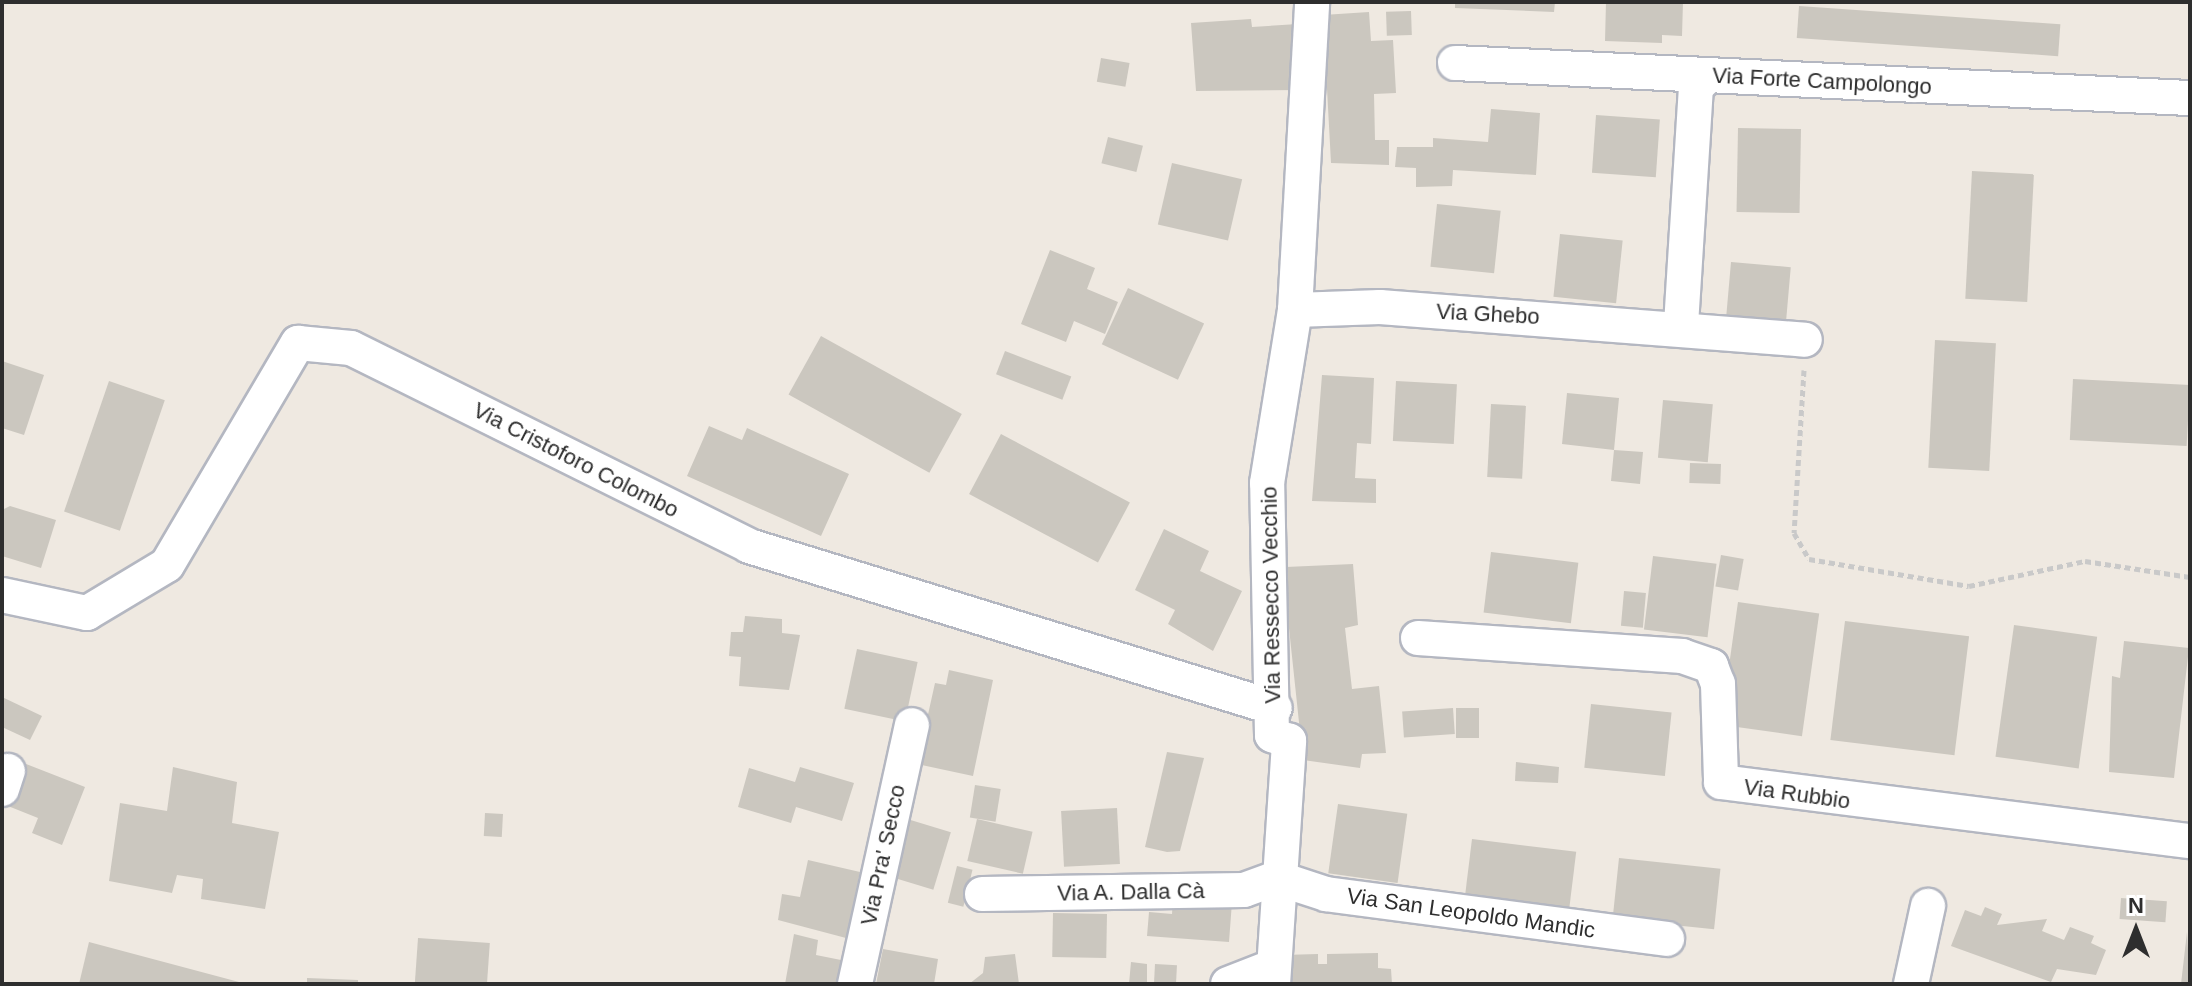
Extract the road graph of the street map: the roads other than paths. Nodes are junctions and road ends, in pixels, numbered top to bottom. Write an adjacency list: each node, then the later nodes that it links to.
1 (1312, 2): 5 (street, Via Ressecco Vecchio)
2 (1455, 63): 3 (street, Via Forte Campolongo)
3 (1708, 76): 4 (street, Via Forte Campolongo); 6 (street)
4 (2190, 98)
5 (1295, 310): 6 (street, Via Ghebo); 10 (street, Via Ressecco Vecchio)
6 (1681, 325): 7 (street, Via Ghebo)
7 (1805, 340)
8 (2, 595): 10 (street, Via Cristoforo Colombo)
9 (1418, 638): 12 (street, Via Rubbio)
10 (1275, 708): 13 (street, Via Ressecco Vecchio)
11 (912, 725): 18 (street, Via Pra' Secco)
12 (2190, 841)
13 (1277, 878): 14 (street, Via A. Dalla Cà); 16 (street, Via San Leopoldo Mandic); 17 (street, Via Ressecco Vecchio)
14 (982, 894)
15 (1928, 906): 20 (street)
16 (1667, 939)
17 (1271, 976): 19 (street)
18 (855, 984)
19 (1228, 984)
20 (1911, 984)

